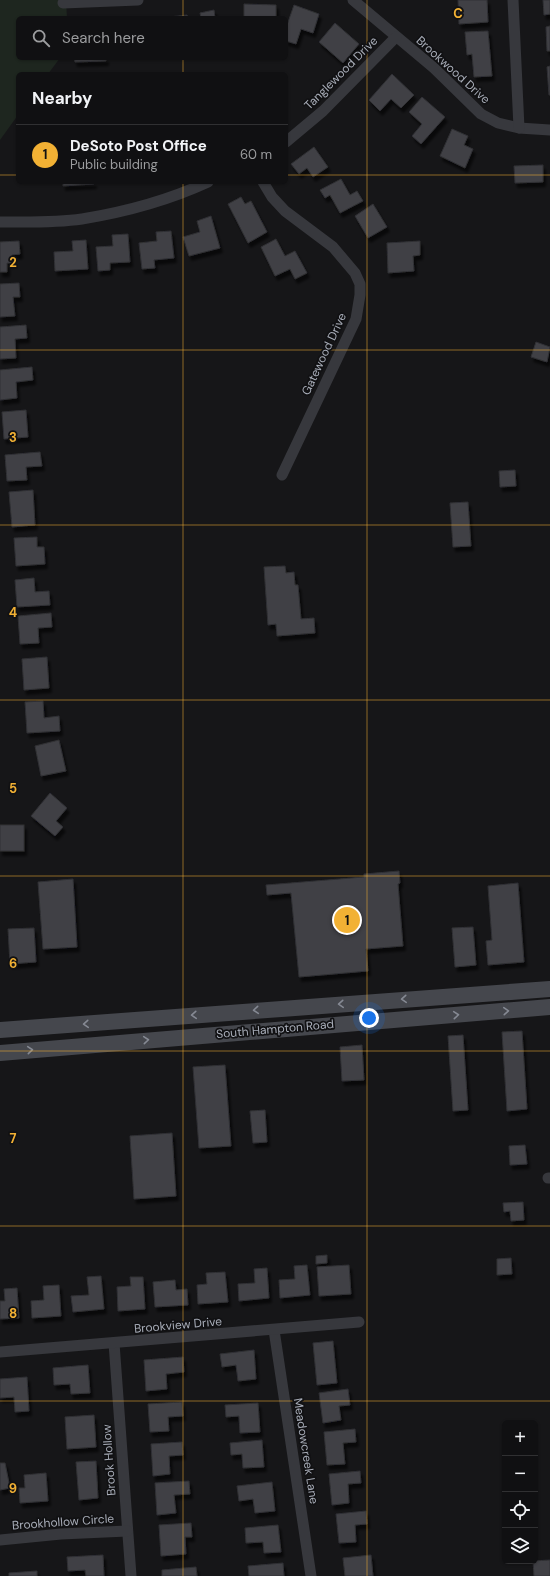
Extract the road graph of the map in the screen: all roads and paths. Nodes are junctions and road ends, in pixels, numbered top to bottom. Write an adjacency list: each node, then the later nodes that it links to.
1 (138, 0): 4 (street)
2 (353, 0): 5 (street, Brookwood Drive)
3 (513, 0): 6 (street)
4 (63, 3)
5 (396, 36): 6 (street, Brookwood Drive); 8 (street, Tanglewood Drive)
6 (519, 128): 7 (street, Brookwood Drive)
7 (550, 130)
8 (288, 140)
9 (204, 184): 11 (street)
10 (264, 184): 12 (street, Gatewood Drive)
11 (0, 222)
12 (282, 475)
13 (550, 988): 14 (main road, South Hampton Road)
14 (529, 990): 15 (main road, South Hampton Road); 17 (main road)
15 (427, 997): 18 (main road, South Hampton Road, one-way to 18); 19 (main road)
16 (550, 1007): 17 (main road, South Hampton Road)
17 (531, 1009): 19 (main road, South Hampton Road, one-way to 17)
18 (232, 1012): 20 (main road, South Hampton Road, one-way to 20); 22 (main road)
19 (429, 1017): 22 (main road, South Hampton Road)
20 (125, 1021): 21 (main road, South Hampton Road, one-way to 21); 23 (main road)
21 (0, 1030)
22 (234, 1033): 23 (main road, South Hampton Road, one-way to 22)
23 (126, 1042): 24 (main road, South Hampton Road, one-way to 23)
24 (0, 1053)
25 (359, 1322): 26 (street, Brookview Drive)
26 (274, 1330): 27 (street, Brookview Drive); 32 (street, Meadowcreek Lane)
27 (114, 1343): 28 (street, Brookview Drive); 29 (street, Brook Hollow)
28 (0, 1352)
29 (127, 1531): 30 (street, Brookhollow Circle); 31 (street, Brook Hollow)
30 (0, 1540)
31 (131, 1576)
32 (311, 1576)

